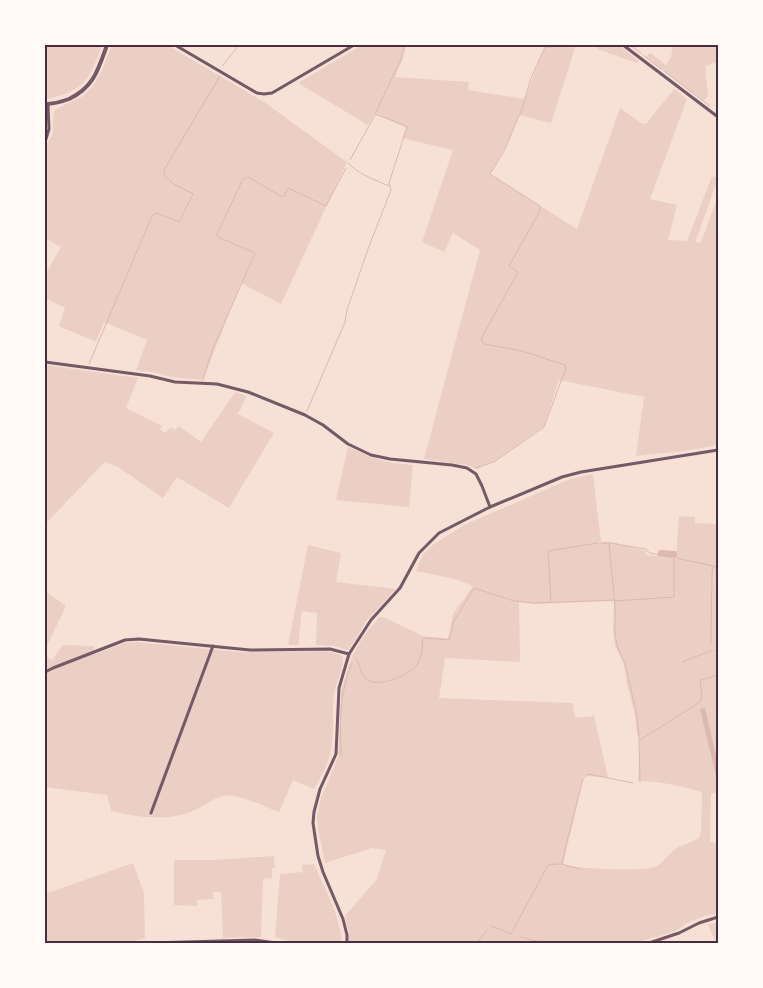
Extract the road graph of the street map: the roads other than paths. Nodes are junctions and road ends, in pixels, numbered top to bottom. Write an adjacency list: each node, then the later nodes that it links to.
1 (107, 45): 5 (street)
2 (175, 45): 3 (street)
3 (354, 45)
4 (623, 45): 6 (street)
5 (46, 104): 7 (street)
6 (718, 117)
7 (45, 142)
8 (45, 362): 10 (street)
9 (718, 450): 10 (street)
10 (490, 507): 12 (street)
11 (213, 646): 12 (street); 13 (street); 14 (street)
12 (349, 654): 18 (street)
13 (45, 672)
14 (151, 813)
15 (718, 917): 19 (street)
16 (150, 943): 17 (street)
17 (276, 943)
18 (347, 943)
19 (649, 943)

